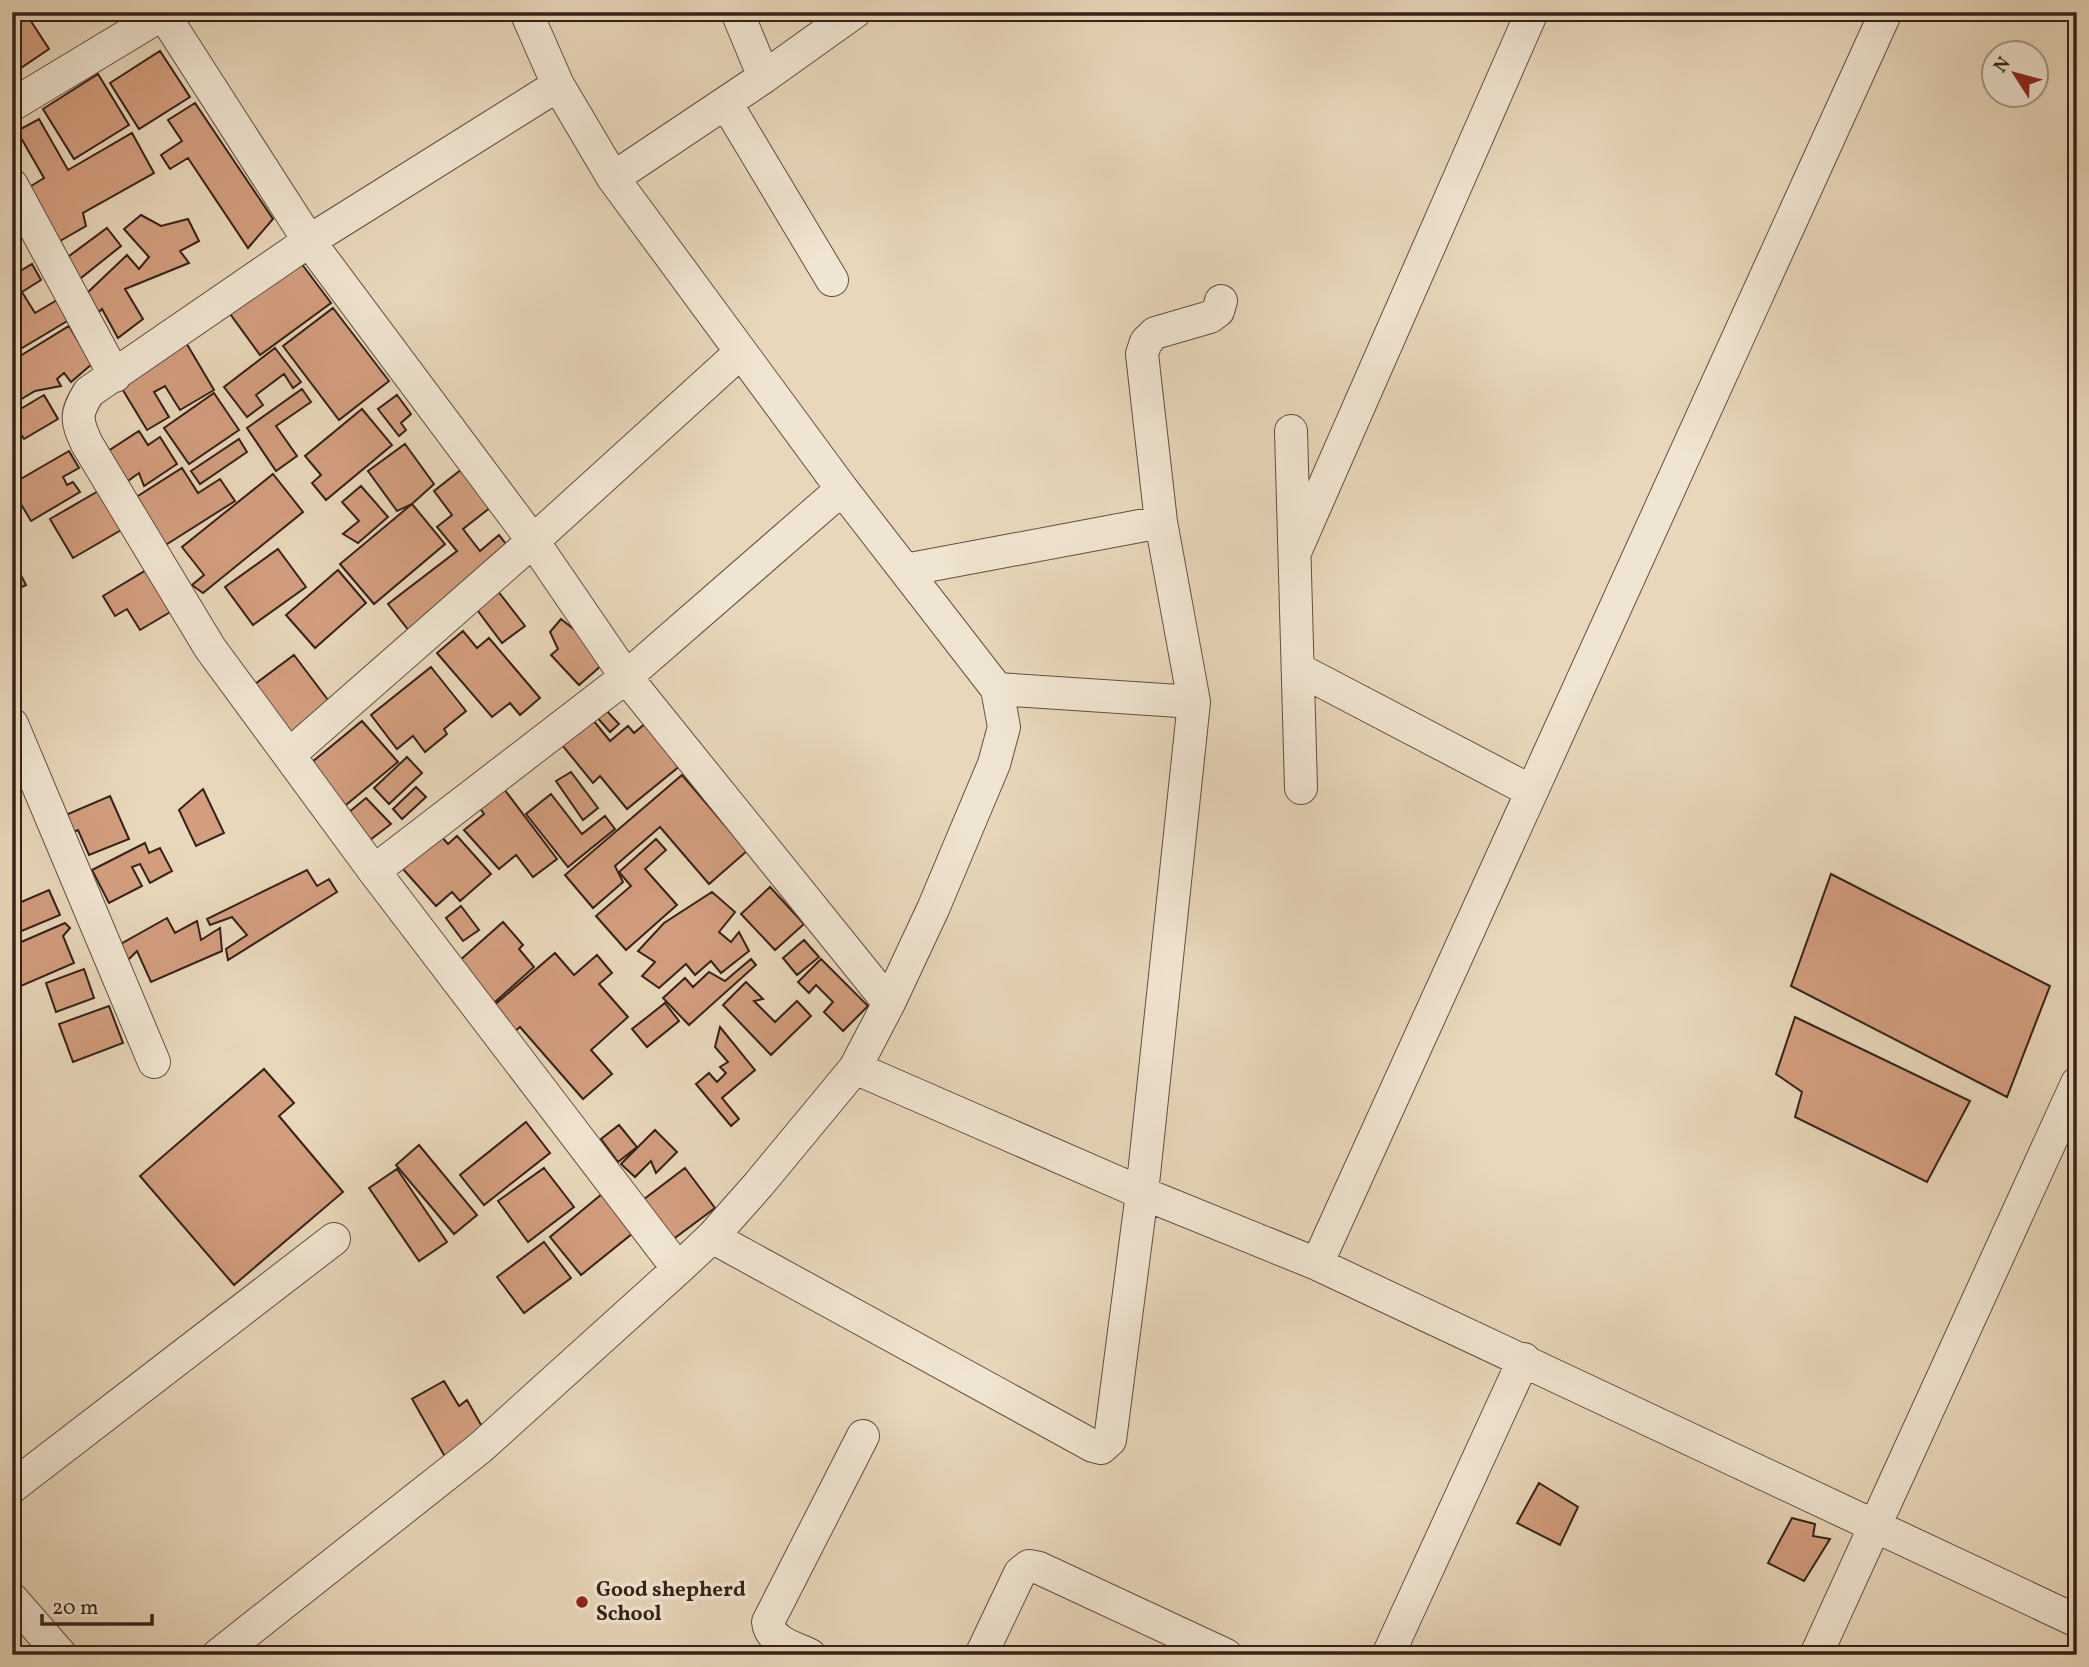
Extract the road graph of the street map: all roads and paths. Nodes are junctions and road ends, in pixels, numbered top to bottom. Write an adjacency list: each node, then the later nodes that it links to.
1 (526, 12): 8 (street)
2 (737, 12): 7 (street)
3 (855, 12): 7 (street)
4 (1532, 12): 22 (street)
5 (1886, 12): 31 (street)
6 (164, 13): 10 (street); 13 (street)
7 (764, 77): 9 (street)
8 (558, 85): 11 (street); 13 (street)
9 (726, 103): 11 (street); 14 (street)
10 (12, 105)
11 (613, 178): 16 (street)
12 (12, 185): 17 (street)
13 (309, 241): 17 (street); 21 (street)
14 (832, 279)
15 (1221, 300): 20 (street)
16 (741, 352): 19 (street); 21 (street)
17 (115, 376): 29 (street)
18 (1291, 430): 22 (street)
19 (842, 489): 23 (street); 25 (street)
20 (1161, 522): 23 (street); 27 (street)
21 (534, 541): 25 (street); 29 (street)
22 (1296, 550): 24 (street)
23 (905, 570): 26 (street)
24 (1300, 670): 30 (street); 31 (street)
25 (626, 677): 32 (street); 33 (street)
26 (997, 689): 27 (street); 33 (street)
27 (1194, 702): 37 (street)
28 (12, 724): 34 (street)
29 (289, 755): 32 (street)
30 (1301, 788)
31 (1531, 791): 40 (street)
32 (374, 871): 41 (street)
33 (889, 1003): 35 (street)
34 (154, 1062)
35 (855, 1068): 37 (street); 38 (street)
36 (2077, 1083): 45 (street)
37 (1142, 1194): 38 (street); 40 (street)
38 (712, 1237): 41 (street)
39 (334, 1239): 44 (street)
40 (1317, 1264): 42 (street)
41 (678, 1269): 49 (street)
42 (1524, 1359): 45 (street); 53 (street)
43 (863, 1436): 50 (street)
44 (12, 1487)
45 (1875, 1525): 47 (street); 54 (street)
46 (12, 1599): 48 (street)
47 (2077, 1621)
48 (61, 1655)
49 (218, 1655)
50 (810, 1655)
51 (981, 1655): 52 (street)
52 (1226, 1655)
53 (1388, 1655)
54 (1816, 1655)

